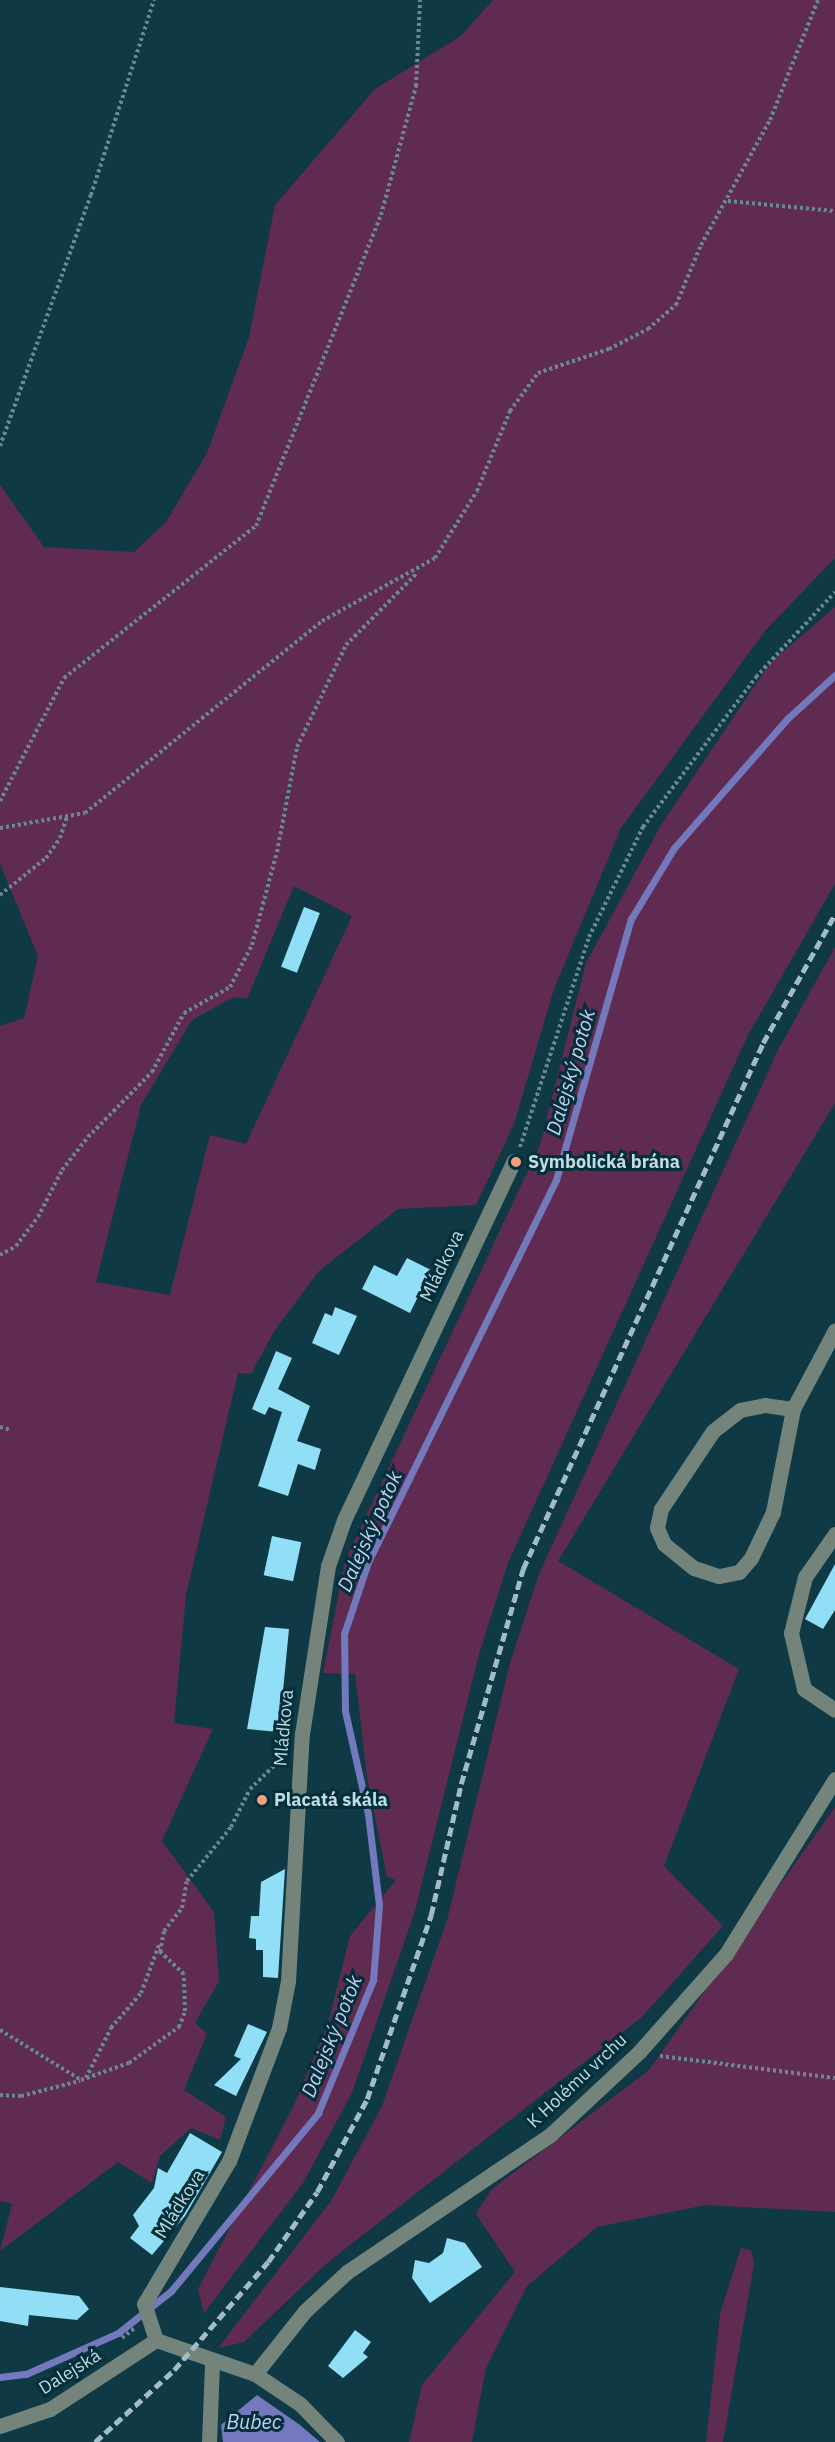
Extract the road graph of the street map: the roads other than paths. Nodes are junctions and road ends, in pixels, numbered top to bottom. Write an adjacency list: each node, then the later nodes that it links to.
1 (514, 1161): 7 (street, Mládkova)
2 (835, 1330): 3 (street)
3 (794, 1409): 3 (street)
4 (835, 1533): 5 (street)
5 (835, 1710)
6 (835, 1779): 9 (street, K Holému vrchu)
7 (156, 2340): 8 (street); 10 (street, Dalejská)
8 (212, 2363): 9 (street); 11 (street)
9 (255, 2374): 12 (street)
10 (0, 2426)
11 (209, 2442)
12 (337, 2442)

